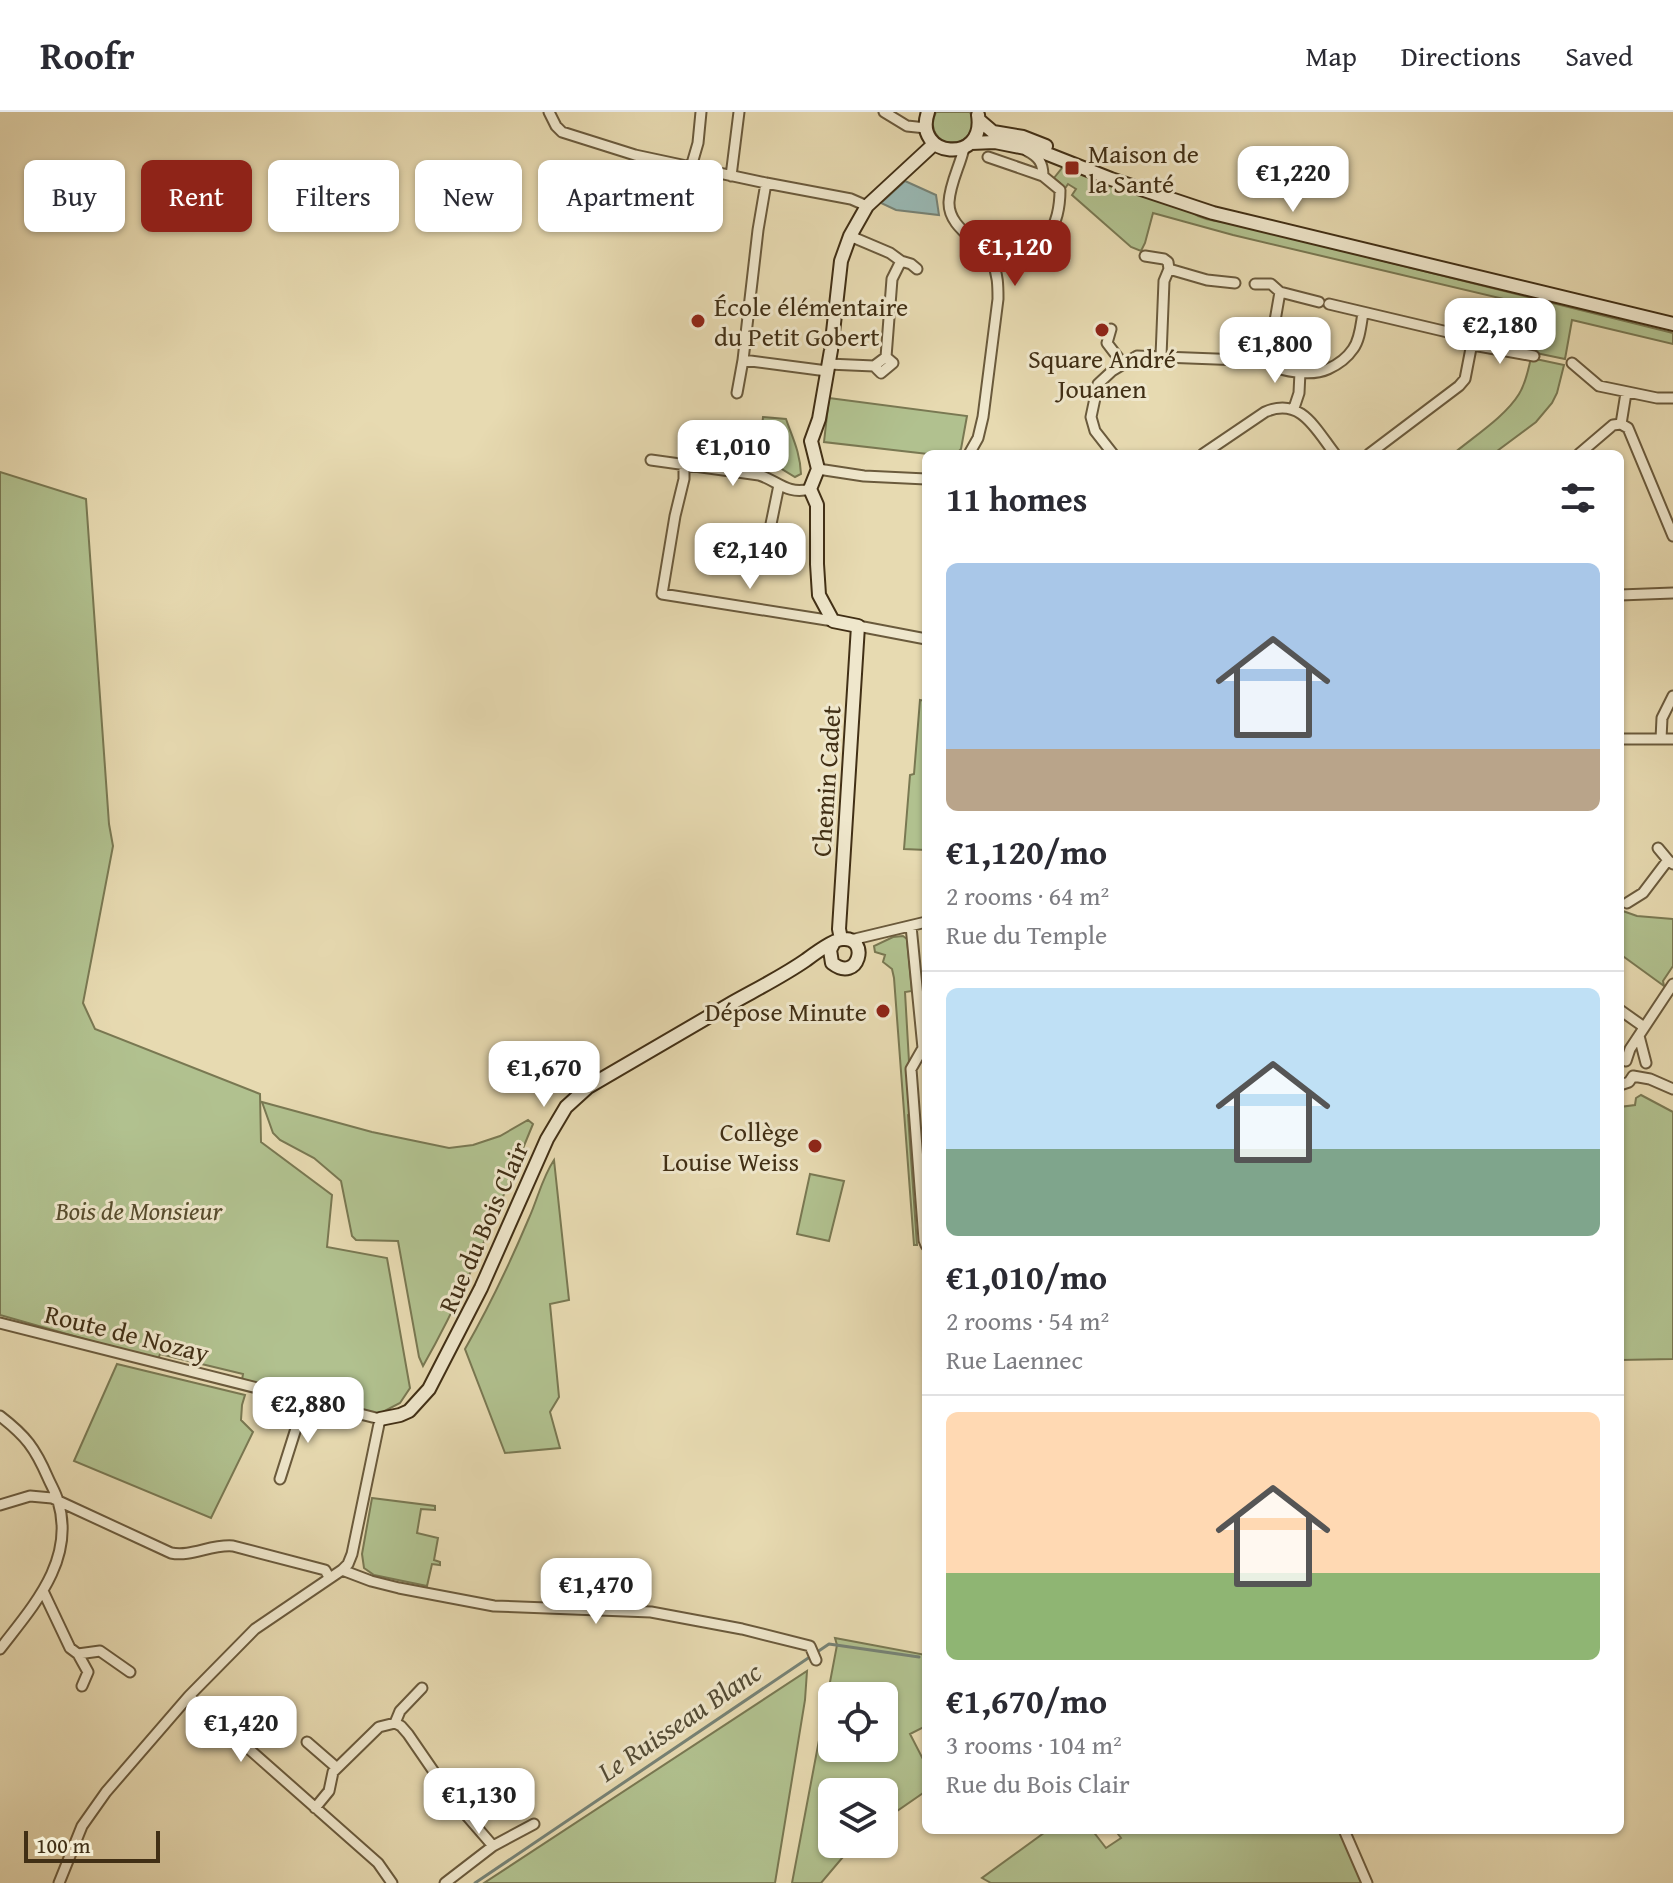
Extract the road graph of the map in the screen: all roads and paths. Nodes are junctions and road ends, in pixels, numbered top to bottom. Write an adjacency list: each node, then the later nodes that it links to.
1 (549, 112): 12 (street)
2 (701, 112): 13 (street)
3 (739, 112): 16 (street)
4 (884, 112): 7 (street)
5 (928, 112): 7 (street)
6 (978, 116): 8 (street); 19 (street)
7 (926, 128): 10 (street)
8 (967, 145): 9 (street); 10 (street); 14 (street)
9 (1017, 146): 17 (street); 19 (street)
10 (940, 147): 14 (street); 20 (street)
11 (988, 157): 17 (street)
12 (658, 160)
13 (693, 160)
14 (956, 170): 23 (street)
15 (723, 174): 16 (street)
16 (731, 176): 18 (street)
17 (1043, 176): 23 (street)
18 (766, 183): 20 (street); 36 (street)
19 (1156, 193): 31 (street)
20 (867, 206): 21 (street)
21 (850, 236): 24 (street); 40 (street)
22 (1145, 256): 26 (street)
23 (991, 259): 47 (street)
24 (901, 261): 25 (street); 40 (street)
25 (917, 269)
26 (1169, 269): 27 (street); 34 (street)
27 (1235, 283)
28 (1255, 284): 29 (street)
29 (1280, 292): 30 (street); 37 (street)
30 (1363, 313): 33 (street); 41 (street)
31 (1673, 324)
32 (1111, 329): 39 (street)
33 (1473, 341): 35 (street); 51 (street)
34 (1161, 356): 37 (street); 39 (street)
35 (1534, 356)
36 (743, 360): 40 (street); 42 (street)
37 (1268, 361): 41 (street)
38 (1572, 363): 43 (street)
39 (1123, 364): 48 (street)
40 (828, 367): 55 (street)
41 (1300, 372): 45 (street)
42 (737, 393)
43 (1626, 393): 44 (street); 46 (street)
44 (1673, 398)
45 (1294, 408): 49 (street); 50 (street)
46 (1621, 424): 52 (street); 60 (street)
47 (971, 450)
48 (1110, 450)
49 (1209, 450)
50 (1332, 450)
51 (1374, 450)
52 (1584, 450)
53 (651, 460): 54 (street)
54 (684, 464): 57 (street); 63 (street)
55 (818, 469): 56 (street); 58 (street)
56 (922, 479)
57 (779, 485): 58 (street); 59 (street)
58 (810, 489): 63 (street)
59 (771, 524)
60 (1673, 536)
61 (1673, 593): 62 (street)
62 (1624, 595)
63 (833, 621): 64 (street)
64 (858, 626): 65 (street); 75 (street, Chemin Cadet)
65 (922, 638)
66 (1673, 696): 68 (street)
67 (1624, 739): 68 (street)
68 (1661, 739): 69 (street)
69 (1673, 739)
70 (1658, 848): 71 (street)
71 (1670, 862): 72 (street)
72 (1627, 903)
73 (922, 923): 74 (street, Rue du Bois Clair)
74 (911, 926): 75 (street, Rue du Bois Clair); 80 (street)
75 (846, 943): 76 (street, Chemin Cadet); 76 (street, Rue du Bois Clair); 77 (street, Rue du Bois Clair)
76 (830, 959): 77 (street, Rue du Bois Clair)
77 (800, 964): 93 (street, Rue du Bois Clair)
78 (1673, 984): 81 (street)
79 (1624, 1014): 81 (street)
80 (922, 1029)
81 (1642, 1031): 83 (street); 85 (street)
82 (922, 1051): 89 (street)
83 (1624, 1059)
84 (1624, 1062): 86 (street)
85 (1646, 1063)
86 (1633, 1076): 87 (street); 88 (street)
87 (1624, 1084)
88 (1673, 1089)
89 (922, 1214)
90 (0, 1323): 91 (street, Route de Nozay)
91 (305, 1400): 93 (street, Route de Nozay); 94 (street)
92 (0, 1416): 95 (street)
93 (382, 1419): 97 (street)
94 (280, 1479)
95 (58, 1501): 96 (street); 98 (street); 99 (street)
96 (0, 1505)
97 (342, 1570): 98 (street); 102 (street)
98 (329, 1577): 106 (street)
99 (43, 1591): 100 (street); 101 (street)
100 (0, 1649)
101 (78, 1654): 103 (street); 104 (street)
102 (816, 1660)
103 (130, 1672)
104 (82, 1686)
105 (422, 1688): 107 (street)
106 (189, 1696): 110 (street); 114 (street)
107 (395, 1723): 109 (street); 113 (street)
108 (307, 1742): 109 (street)
109 (337, 1768): 110 (street)
110 (315, 1808): 115 (street)
111 (534, 1824): 113 (street)
112 (1346, 1834): 117 (street)
113 (493, 1846): 116 (street)
114 (59, 1883)
115 (392, 1883)
116 (445, 1883)
117 (1367, 1883)

